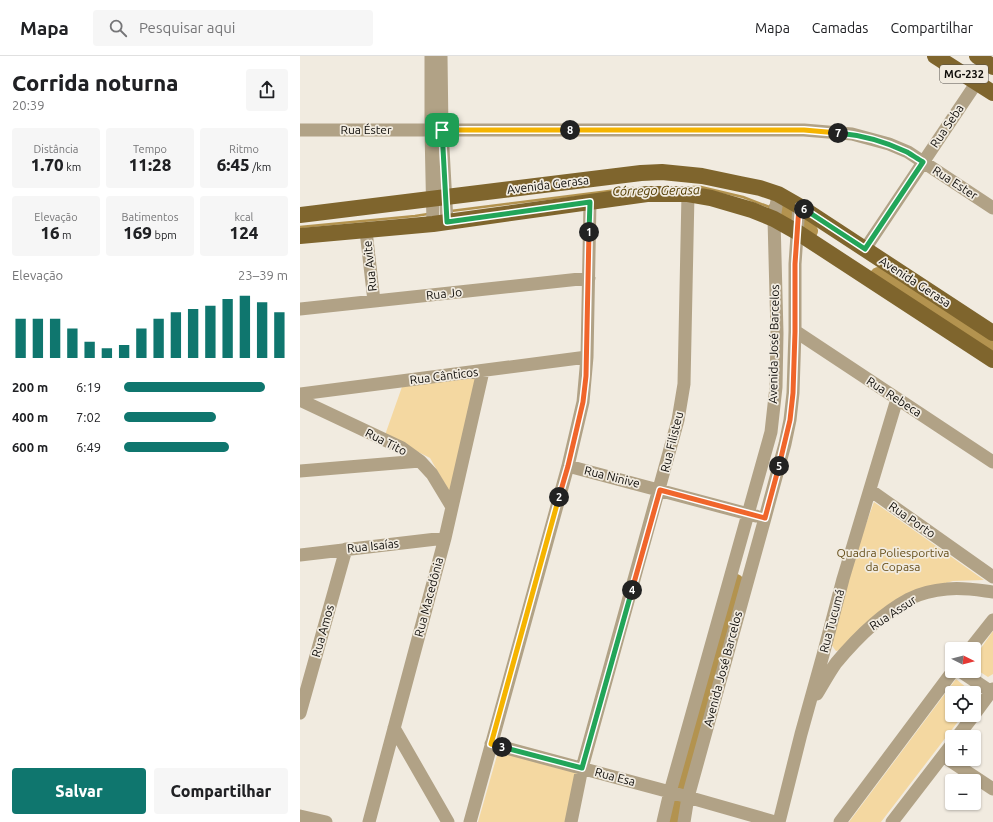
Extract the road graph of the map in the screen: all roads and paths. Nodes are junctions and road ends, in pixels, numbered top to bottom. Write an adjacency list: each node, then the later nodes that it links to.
1 (431, 56): 9 (street)
2 (441, 56): 9 (street)
3 (935, 56): 6 (main road, MG-232)
4 (977, 56): 5 (main road, MG-232)
5 (993, 67)
6 (977, 82): 7 (main road, MG-232); 10 (street, Rua Seba)
7 (993, 93)
8 (300, 130): 9 (street, Rua Éster)
9 (437, 130): 10 (street, Rua Ester); 14 (street)
10 (923, 162): 13 (street, Rua Ester); 20 (street, Rua Seba)
11 (688, 194): 12 (main road, Avenida Gerasa); 15 (main road, Avenida Gerasa); 36 (street, Rua Filisteu)
12 (590, 202): 14 (main road, Avenida Gerasa); 21 (street)
13 (993, 208)
14 (439, 210): 15 (main road, Avenida Gerasa); 16 (main road, Avenida Gerasa); 18 (main road, Avenida Gerasa)
15 (776, 210): 17 (main road, Avenida Gerasa); 17 (main road); 39 (street, Avenida José Barcelos)
16 (300, 215)
17 (797, 221): 20 (main road, Avenida Gerasa); 24 (street, Avenida José Barcelos); 27 (main road, Avenida Gerasa)
18 (366, 231): 19 (main road, Avenida Gerasa); 22 (street, Rua Avite)
19 (300, 236)
20 (865, 249): 25 (main road, Avenida Gerasa)
21 (589, 278): 22 (street, Rua Jo); 26 (street)
22 (374, 301): 23 (street, Rua Jo)
23 (300, 309)
24 (795, 332): 30 (street, Rua Rebeca); 39 (street, Avenida José Barcelos)
25 (993, 333)
26 (587, 358): 28 (street, Rua Cânticos); 34 (street)
27 (993, 360)
28 (483, 371): 29 (street, Rua Cânticos); 38 (street, Rua Macedônia)
29 (300, 394)
30 (897, 399): 33 (street, Rua Rebeca); 37 (street, Rua Tucumá)
31 (300, 400): 32 (street, Rua Tito)
32 (420, 460): 35 (street); 38 (street, Rua Tito)
33 (993, 462)
34 (568, 466): 36 (street, Rua Ninive); 58 (street)
35 (300, 471)
36 (660, 490): 39 (street, Rua Ninive); 61 (street, Rua Filisteu)
37 (870, 490): 43 (street, Rua Porto); 47 (street, Rua Tucumá)
38 (452, 507): 40 (street, Rua Macedônia)
39 (757, 516): 63 (street, Avenida José Barcelos); 63 (street, Avenida José Barcelos)
40 (445, 538): 41 (street, Rua Isaías); 56 (street, Rua Macedônia)
41 (346, 549): 42 (street, Rua Isaías); 54 (street, Rua Amos)
42 (300, 555)
43 (993, 577)
44 (993, 592): 48 (street, Rua Assur)
45 (993, 620): 46 (street)
46 (976, 642)
47 (823, 655): 48 (street); 53 (street, Rua Tucumá)
48 (836, 664): 53 (street, Rua Assur)
49 (948, 678): 75 (street)
50 (971, 678): 51 (street)
51 (992, 691): 52 (street)
52 (981, 706)
53 (808, 709): 74 (street, Rua Tucumá)
54 (300, 713)
55 (969, 722): 57 (street)
56 (394, 728): 67 (street, Rua Macedônia); 68 (street)
57 (962, 730)
58 (491, 744): 61 (street, Rua Esa); 69 (street)
59 (945, 753): 60 (street)
60 (943, 756): 62 (street); 65 (street)
61 (582, 768): 63 (street, Rua Esa); 70 (street, Rua Filisteu)
62 (993, 789)
63 (679, 795): 71 (street, Avenida José Barcelos); 72 (street, Avenida José Barcelos); 73 (street, Rua Esa)
64 (300, 816): 66 (street)
65 (895, 821)
66 (326, 822)
67 (369, 822)
68 (448, 822)
69 (470, 822)
70 (571, 822)
71 (663, 822)
72 (684, 822)
73 (775, 822)
74 (779, 822)
75 (840, 822)

